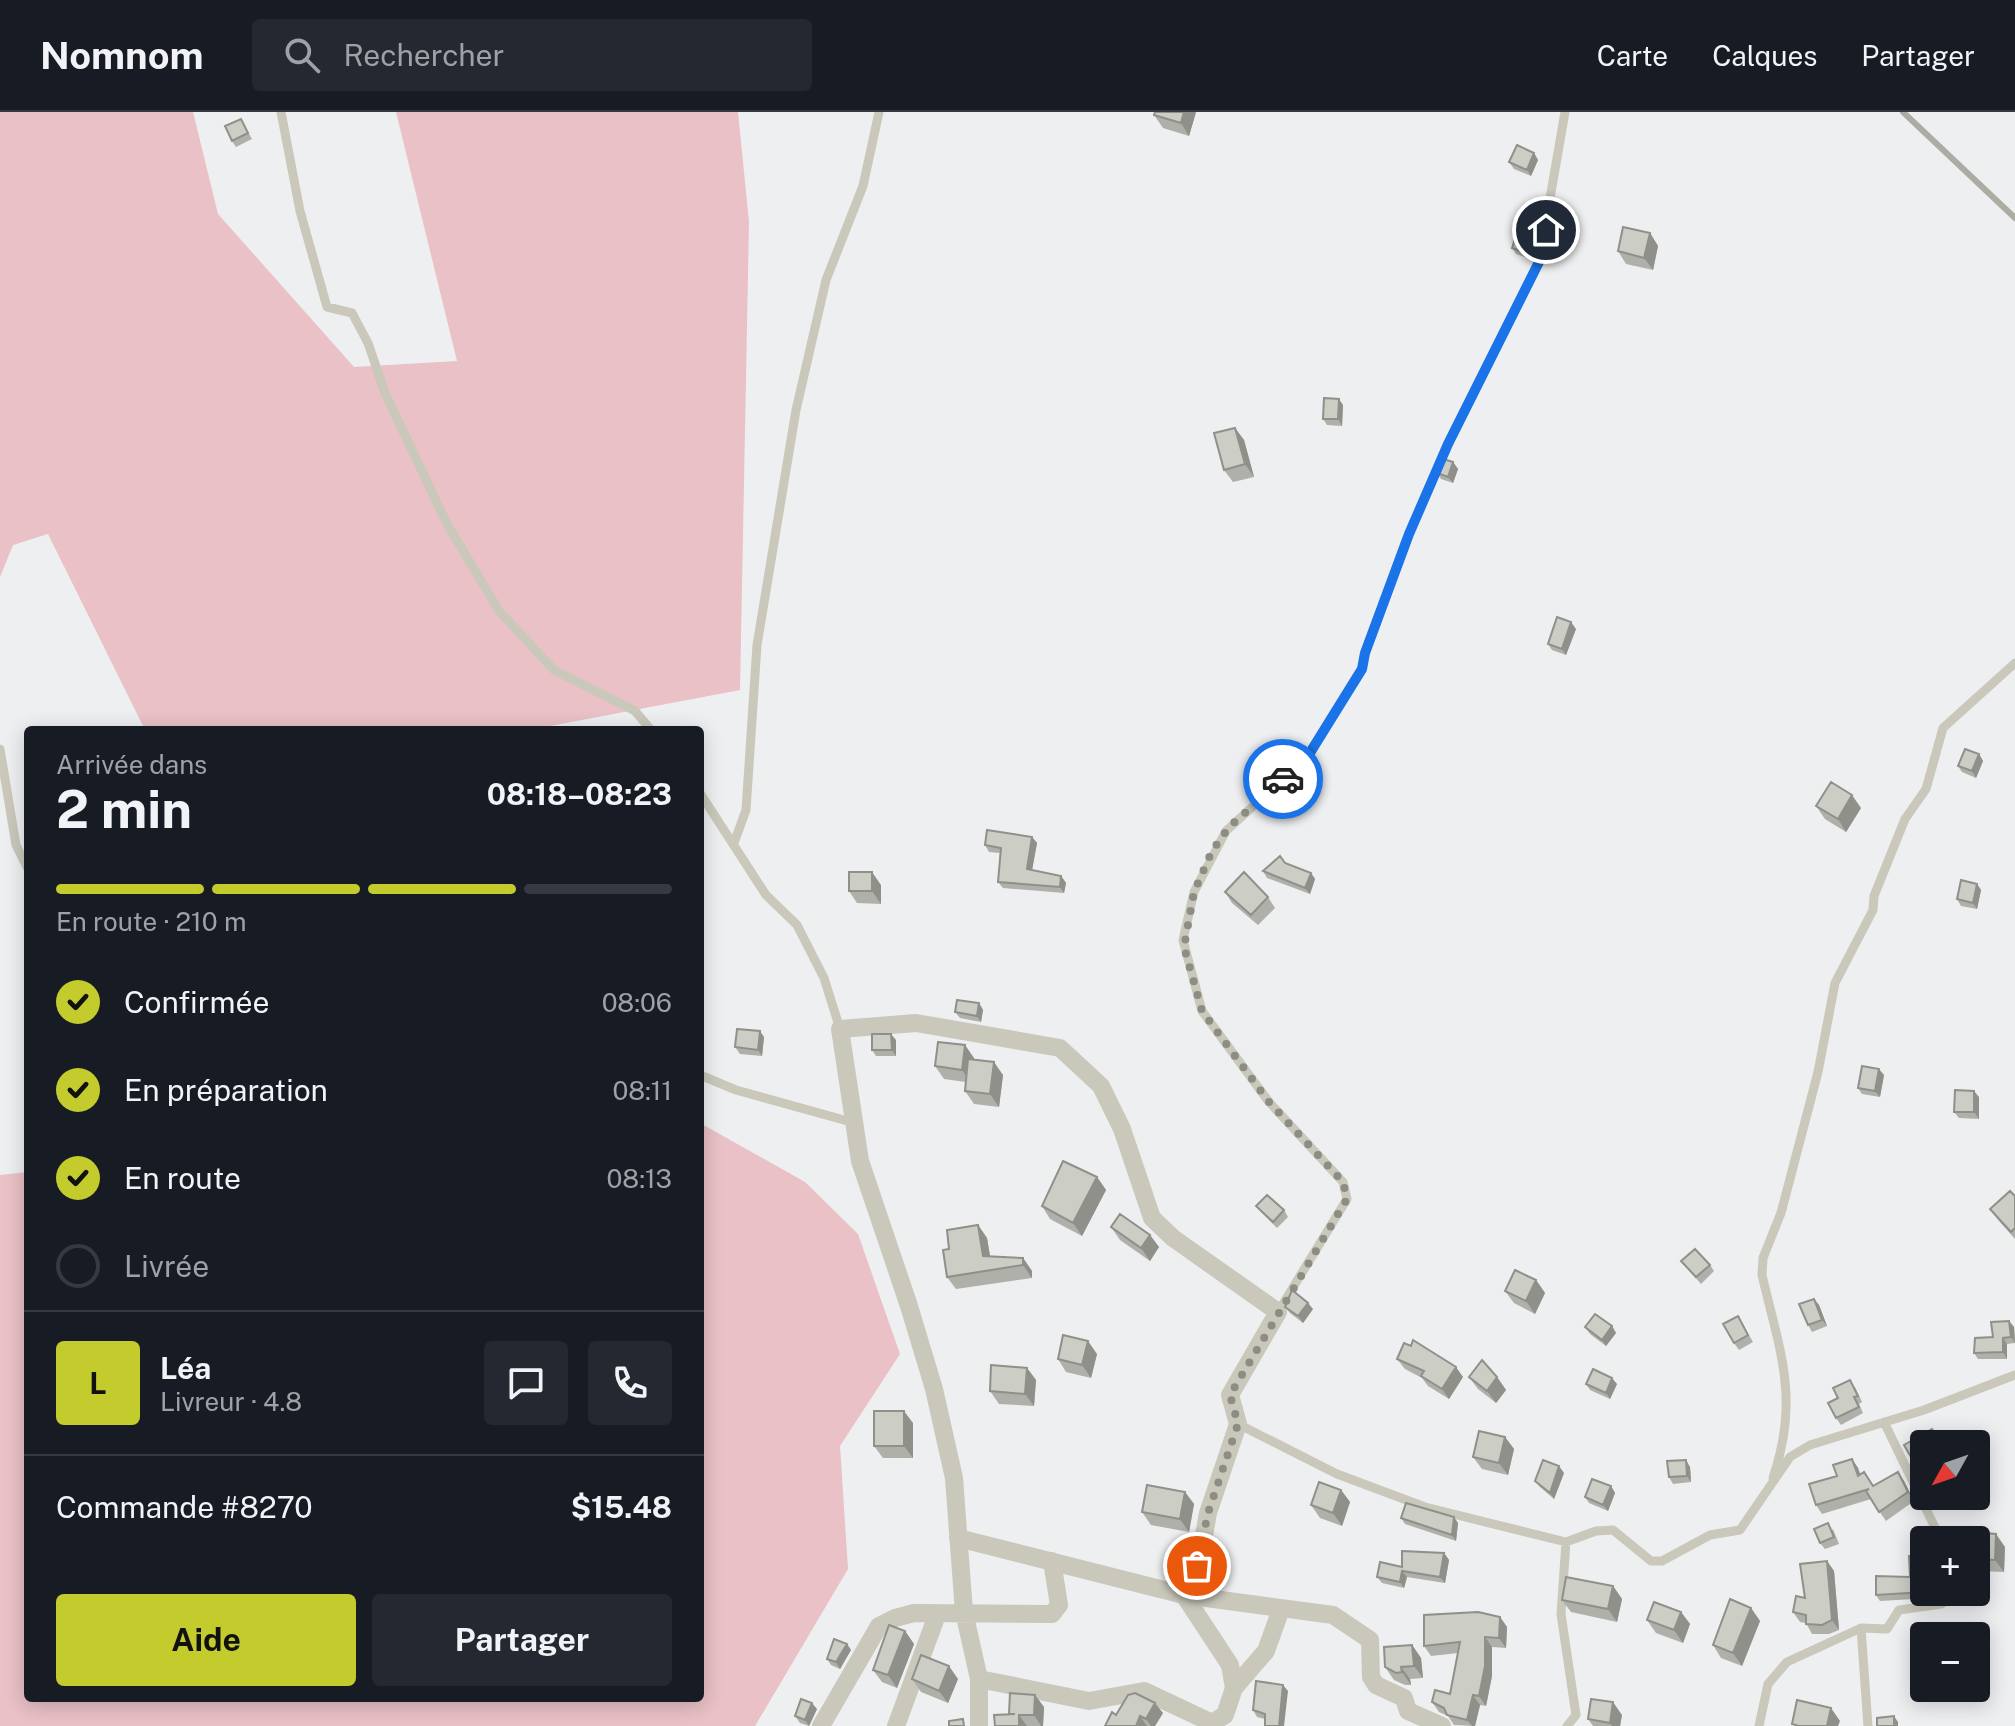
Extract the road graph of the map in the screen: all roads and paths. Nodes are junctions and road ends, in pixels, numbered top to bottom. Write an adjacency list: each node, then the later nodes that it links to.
1 (281, 112): 5 (lane)
2 (879, 112): 8 (lane)
3 (1565, 112): 13 (lane)
4 (2015, 663): 17 (lane)
5 (648, 726)
6 (0, 749): 9 (lane)
7 (704, 799): 8 (lane)
8 (734, 843): 10 (lane)
9 (24, 861)
10 (840, 1029): 12 (street); 13 (street)
11 (704, 1077): 12 (lane)
12 (855, 1123): 19 (street)
13 (1278, 1312): 16 (street)
14 (2015, 1375): 15 (lane)
15 (1884, 1422): 17 (lane); 18 (lane)
16 (1238, 1424): 20 (lane); 22 (street)
17 (1773, 1478): 20 (lane)
18 (1934, 1526)
19 (958, 1538): 21 (street); 25 (street)
20 (1566, 1542): 35 (lane)
21 (1052, 1561): 22 (street); 25 (street)
22 (1188, 1596): 24 (street); 29 (street)
23 (1927, 1606): 27 (lane)
24 (1281, 1609): 29 (street); 34 (street)
25 (964, 1612): 26 (street); 28 (street)
26 (937, 1615): 31 (street); 32 (street)
27 (1861, 1628): 36 (lane); 37 (lane)
28 (979, 1679): 30 (street); 33 (street)
29 (1234, 1688): 30 (street)
30 (1219, 1723)
31 (821, 1726)
32 (896, 1726)
33 (979, 1726)
34 (1442, 1726)
35 (1567, 1726)
36 (1759, 1726)
37 (1868, 1726)

